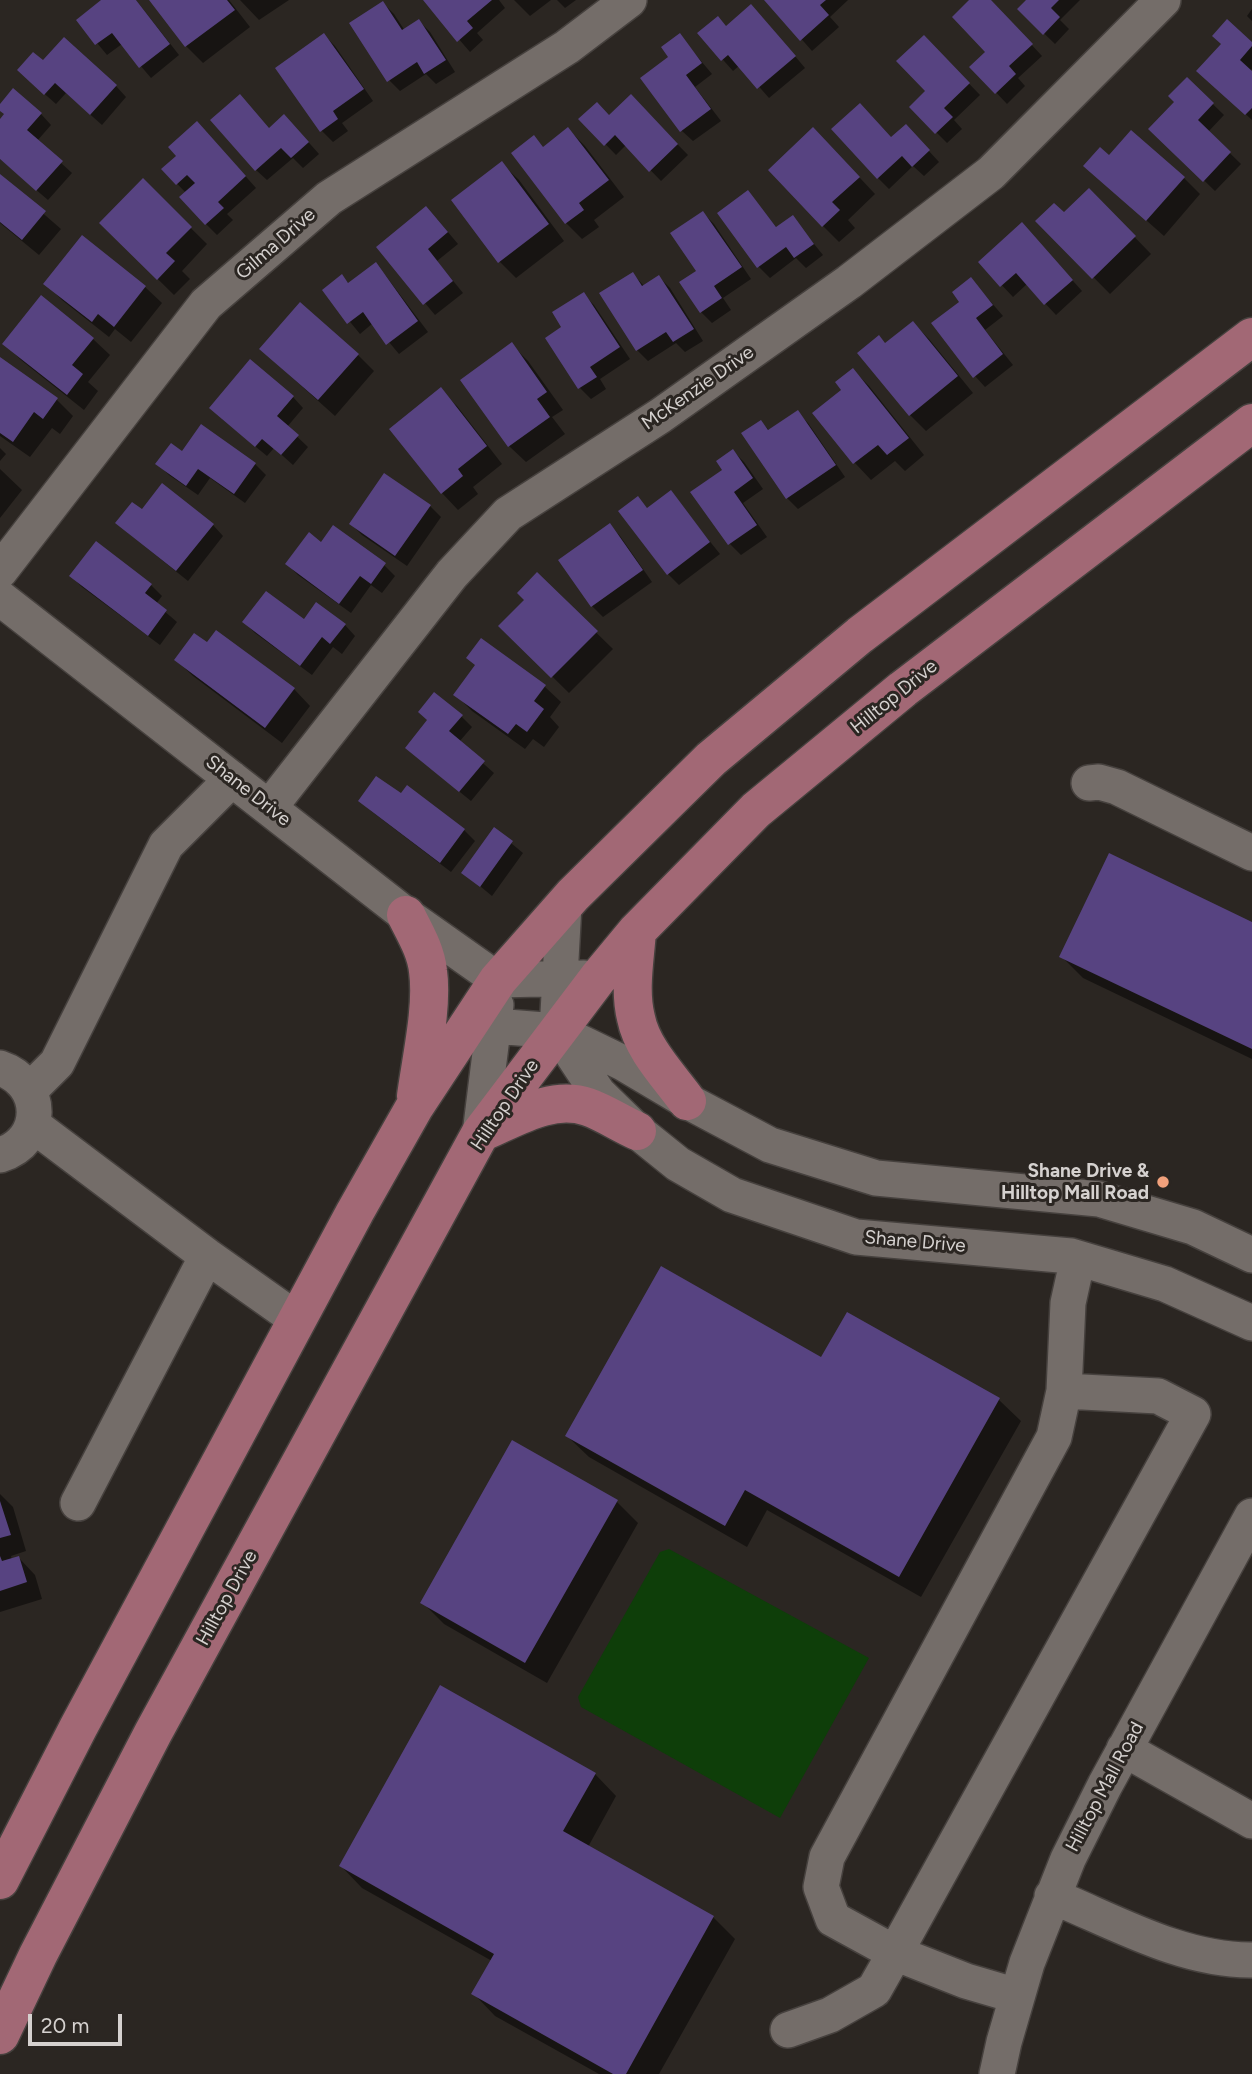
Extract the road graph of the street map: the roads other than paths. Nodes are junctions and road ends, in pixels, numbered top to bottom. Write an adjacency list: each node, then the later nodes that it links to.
1 (629, 0): 5 (street, Gilma Drive)
2 (1163, 0): 9 (street, McKenzie Drive)
3 (1252, 337): 11 (main road)
4 (1252, 423): 13 (main road, Hilltop Drive)
5 (0, 571)
6 (0, 598): 7 (street, Shane Drive)
7 (232, 779): 9 (street, Shane Drive); 20 (street)
8 (1089, 783): 10 (street)
9 (269, 808): 12 (street, Shane Drive)
10 (1252, 853)
11 (564, 905): 15 (street); 16 (main road)
12 (406, 915): 16 (street, Shane Drive); 22 (main road)
13 (637, 931): 14 (main road, Hilltop Drive); 21 (main road)
14 (598, 978): 15 (street); 18 (main road, Hilltop Drive)
15 (560, 979): 16 (street); 18 (street)
16 (498, 980): 17 (main road)
17 (481, 1025): 18 (street); 22 (main road); 25 (street)
18 (557, 1031): 21 (street); 24 (street, Shane Drive); 25 (main road, Hilltop Drive)
19 (0, 1068): 20 (street)
20 (30, 1090): 23 (street)
21 (687, 1101): 27 (street)
22 (415, 1106): 30 (main road)
23 (33, 1125): 26 (street); 28 (street)
24 (637, 1131): 25 (main road); 29 (street, Shane Drive)
25 (480, 1134): 43 (main road, Hilltop Drive)
26 (0, 1156)
27 (1252, 1255)
28 (207, 1256): 30 (street); 33 (street)
29 (1078, 1258): 31 (street, Shane Drive); 32 (street)
30 (296, 1319): 37 (main road)
31 (1252, 1322)
32 (1064, 1391): 39 (street); 39 (street)
33 (78, 1503)
34 (1252, 1516): 35 (street, Hilltop Mall Road)
35 (1124, 1749): 36 (street); 38 (street, Hilltop Mall Road)
36 (1252, 1821)
37 (0, 1880)
38 (1052, 1896): 40 (street); 41 (street, Hilltop Mall Road)
39 (895, 1953): 41 (street); 42 (street)
40 (1252, 1960)
41 (1017, 1996): 44 (street, Hilltop Mall Road)
42 (788, 2030)
43 (0, 2035)
44 (997, 2074)

